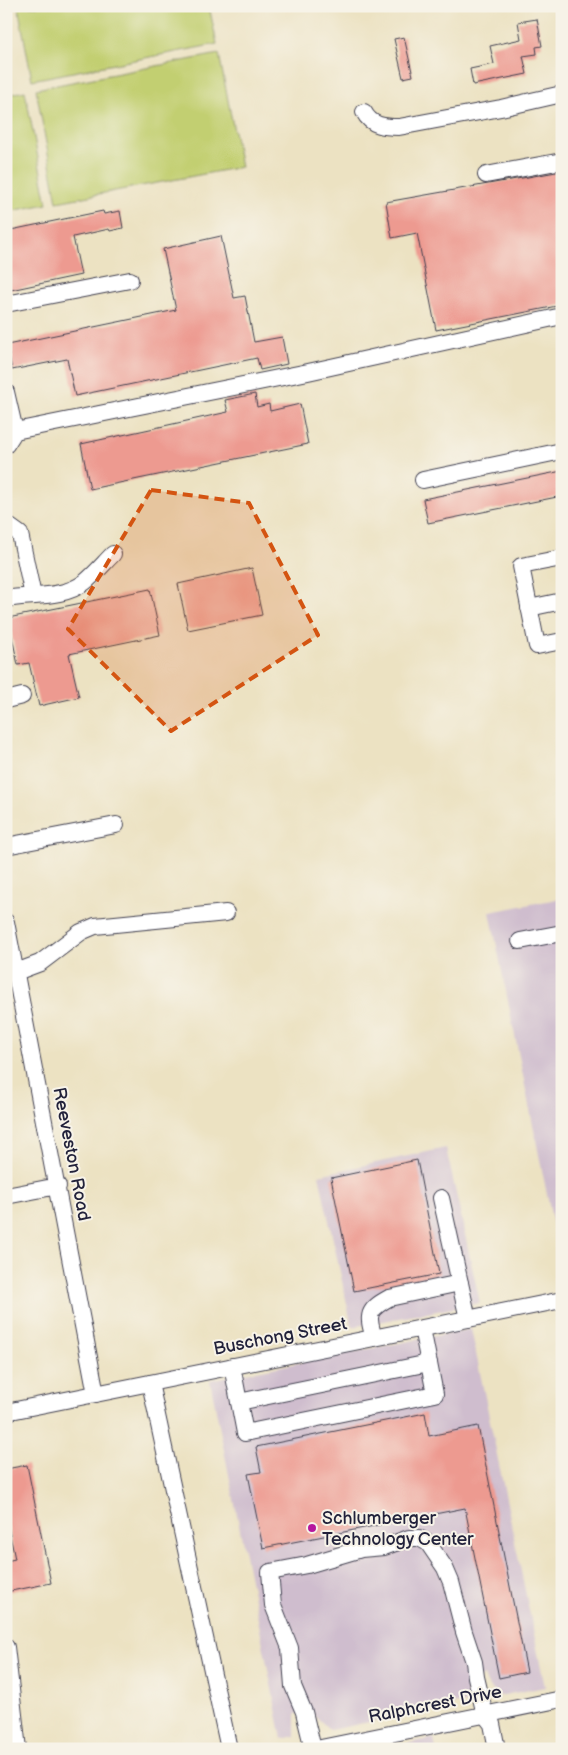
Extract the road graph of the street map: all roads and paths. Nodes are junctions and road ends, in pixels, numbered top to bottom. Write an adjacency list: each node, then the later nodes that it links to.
1 (562, 94): 2 (street)
2 (364, 112)
3 (562, 161): 4 (street)
4 (486, 175)
5 (130, 280): 6 (street)
6 (6, 304)
7 (562, 316): 9 (street)
8 (6, 392): 9 (street)
9 (15, 431): 10 (street)
10 (6, 445)
11 (562, 450): 12 (street)
12 (423, 480)
13 (6, 524): 16 (street)
14 (114, 554): 16 (street)
15 (562, 558): 19 (street)
16 (33, 596): 17 (street)
17 (6, 598)
18 (562, 601): 19 (street)
19 (529, 608): 20 (street)
20 (562, 641)
21 (116, 825): 22 (street)
22 (6, 846)
23 (226, 913): 27 (street)
24 (6, 922): 27 (street, Reeveston Road)
25 (562, 933): 26 (street)
26 (520, 941)
27 (16, 972): 28 (street, Reeveston Road)
28 (58, 1186): 29 (street); 39 (street, Reeveston Road)
29 (6, 1196)
30 (441, 1198): 31 (street)
31 (460, 1283): 33 (street); 35 (street)
32 (562, 1300): 33 (street, Buschong Street)
33 (468, 1319): 34 (street, Buschong Street)
34 (422, 1328): 35 (street, Buschong Street); 36 (street)
35 (374, 1338): 37 (street, Buschong Street)
36 (429, 1363): 40 (street); 40 (street)
37 (232, 1366): 38 (street, Buschong Street); 40 (street)
38 (150, 1383): 39 (street, Buschong Street); 46 (street)
39 (96, 1394): 41 (street, Buschong Street)
40 (239, 1402)
41 (6, 1412)
42 (6, 1647): 45 (street)
43 (562, 1699): 44 (street, Ralphcrest Drive)
44 (484, 1715): 47 (street, Ralphcrest Drive); 47 (street); 48 (street)
45 (18, 1749)
46 (229, 1749)
47 (315, 1749)
48 (497, 1749)

